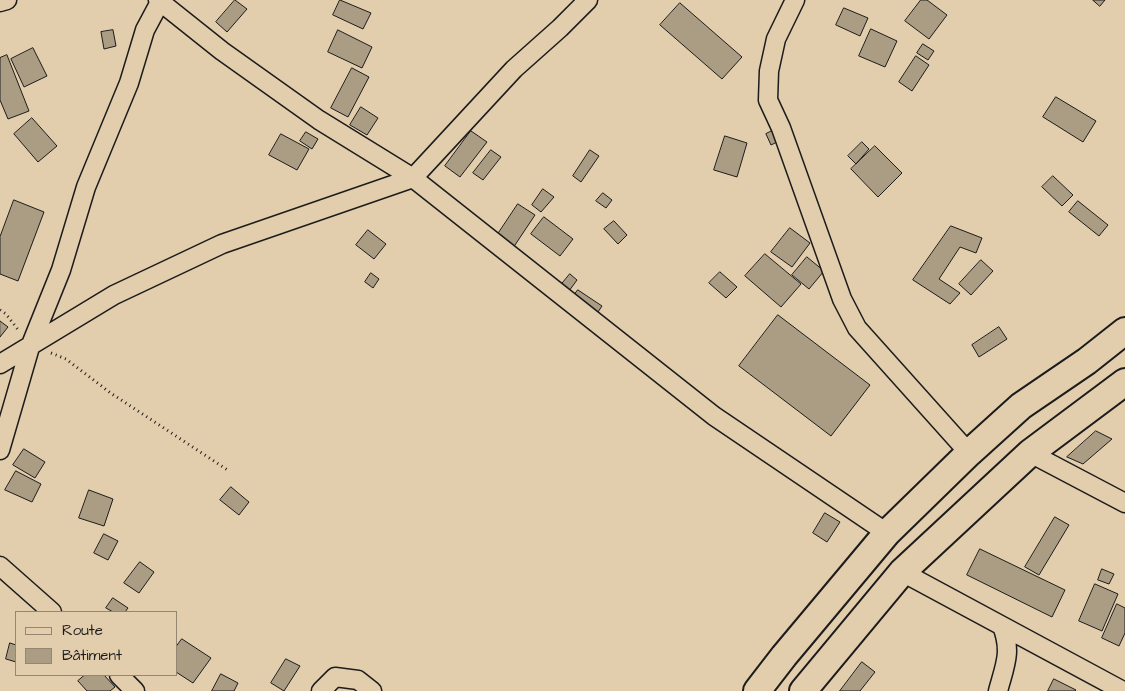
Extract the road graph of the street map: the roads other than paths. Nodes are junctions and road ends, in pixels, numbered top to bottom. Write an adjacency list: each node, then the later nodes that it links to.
1 (7, 0): 5 (street)
2 (588, 0): 6 (street)
3 (795, 0): 12 (street)
4 (160, 1): 6 (street); 8 (street)
5 (0, 2)
6 (412, 178): 8 (street); 15 (street)
7 (1125, 331): 12 (main road)
8 (30, 347): 9 (street); 11 (street)
9 (0, 364)
10 (1125, 382): 13 (main road)
11 (0, 450)
12 (969, 453): 15 (main road)
13 (1030, 453): 14 (street); 17 (main road)
14 (1125, 503)
15 (887, 533): 24 (main road)
16 (0, 566): 18 (street)
17 (902, 572): 19 (street); 25 (main road)
18 (51, 611)
19 (1002, 626): 26 (street); 27 (street)
20 (120, 676): 21 (street)
21 (135, 691)
22 (321, 691): 23 (street)
23 (372, 691)
24 (757, 691)
25 (803, 691)
26 (998, 691)
27 (1123, 691)

